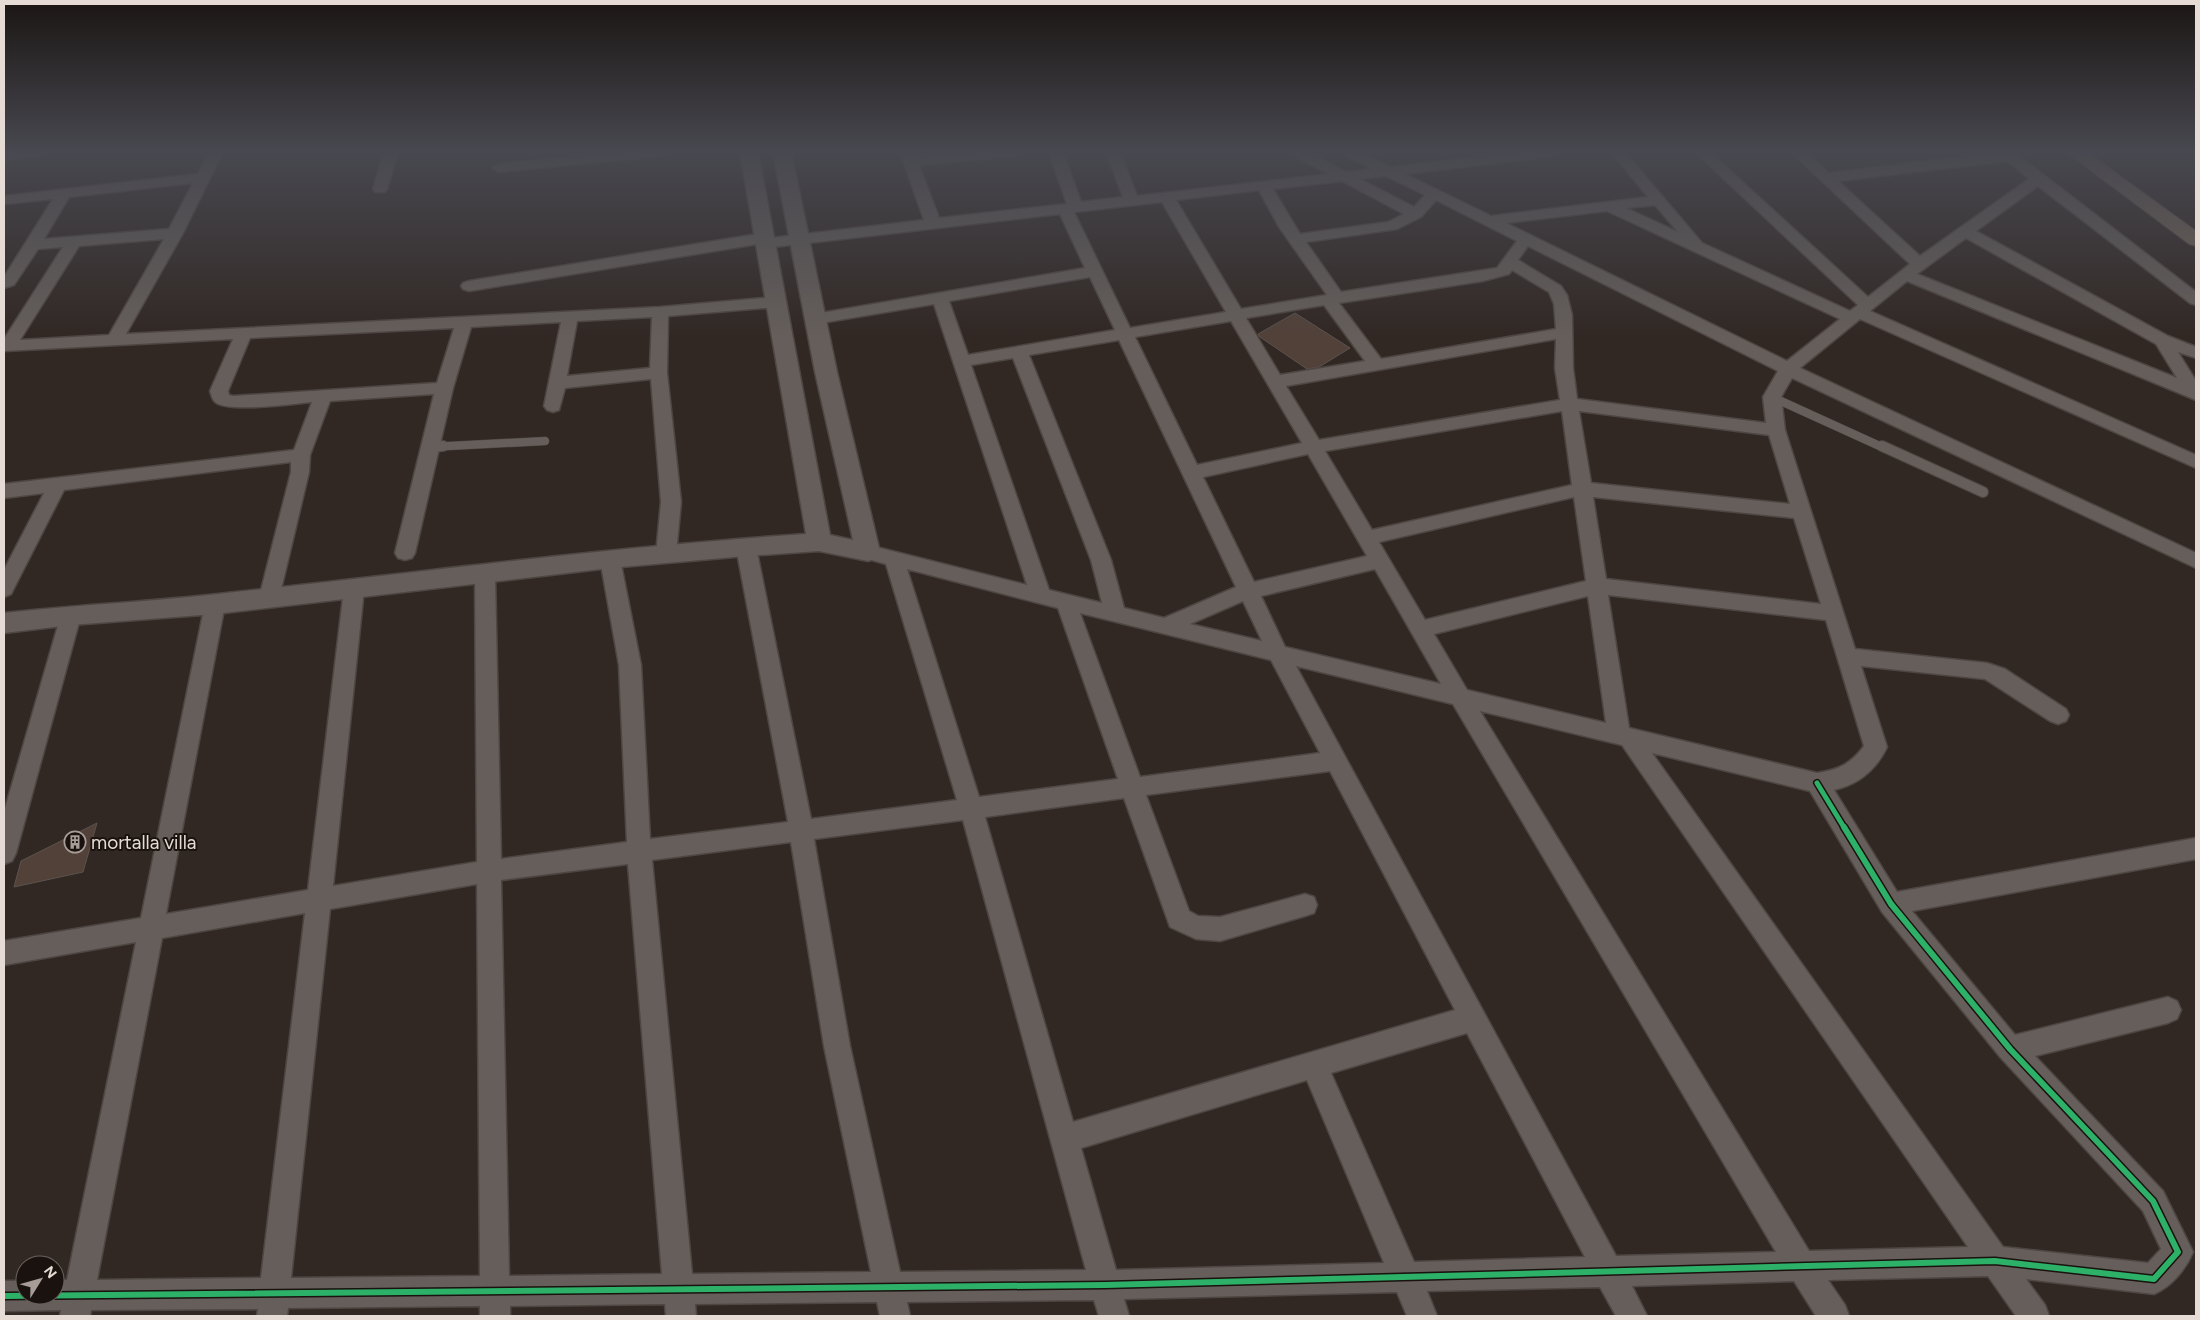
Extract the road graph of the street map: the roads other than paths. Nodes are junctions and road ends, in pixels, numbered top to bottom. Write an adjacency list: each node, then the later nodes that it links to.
1 (52, 214): 30 (street)
2 (185, 214): 23 (street)
3 (760, 214): 25 (street)
4 (793, 214): 26 (street)
5 (929, 214): 21 (street)
6 (1023, 214): 21 (street)
7 (1073, 214): 34 (street)
8 (1177, 214): 43 (street)
9 (1281, 214): 24 (street)
10 (1416, 214): 24 (street)
11 (1473, 214): 20 (street)
12 (1548, 214): 20 (street)
13 (1625, 214): 31 (street)
14 (1671, 214): 31 (street)
15 (1762, 214): 42 (street)
16 (1859, 214): 33 (street)
17 (1989, 214): 22 (street)
18 (2083, 214): 39 (street)
19 (2160, 214): 28 (highway)
20 (1488, 221): 27 (street)
21 (933, 224): 26 (street)
22 (1965, 231): 33 (street); 50 (street)
23 (175, 233): 29 (street); 51 (street)
24 (1296, 239): 38 (street)
25 (764, 240): 26 (street); 36 (street); 40 (street)
26 (798, 240): 45 (street)
27 (1525, 240): 32 (street); 57 (street)
28 (2196, 240)
29 (74, 242): 30 (street); 52 (street)
30 (34, 245): 35 (street)
31 (1700, 248): 42 (street)
32 (1510, 262): 38 (street); 47 (street)
33 (1912, 270): 42 (street); 62 (street)
34 (1095, 271): 37 (street); 49 (street)
35 (4, 283)
36 (469, 286)
37 (940, 297): 45 (street); 55 (street)
38 (1333, 299): 43 (street); 56 (street)
39 (2196, 300)
40 (776, 302): 41 (street); 80 (street)
41 (660, 312): 44 (street); 58 (street)
42 (1859, 312): 57 (street); 72 (street)
43 (1236, 315): 49 (street); 59 (street)
44 (570, 317): 46 (street); 60 (street)
45 (815, 319): 82 (street)
46 (464, 323): 48 (street); 61 (street)
47 (1564, 333): 56 (street); 65 (street)
48 (244, 334): 51 (street); 63 (street)
49 (1125, 334): 53 (street); 73 (street)
50 (2162, 340): 54 (street); 62 (street)
51 (114, 341): 52 (street)
52 (6, 346)
53 (1019, 351): 55 (street); 99 (street)
54 (2196, 353)
55 (962, 361): 94 (street)
56 (1377, 365): 59 (street)
57 (1788, 369): 64 (street); 88 (street)
58 (658, 373): 60 (street); 84 (street)
59 (1275, 382): 70 (street)
60 (558, 384): 66 (street)
61 (444, 388): 63 (street); 69 (street)
62 (2196, 393)
63 (323, 396): 71 (street)
64 (1772, 397): 67 (street); 77 (lane)
65 (1570, 404): 67 (street); 70 (street); 75 (street)
66 (553, 406)
67 (1776, 430): 78 (street)
68 (544, 441): 69 (lane)
69 (430, 447): 83 (street)
70 (1313, 447): 73 (street); 79 (street)
71 (302, 455): 74 (street); 95 (street)
72 (2196, 462)
73 (1192, 473): 93 (street)
74 (57, 485): 76 (street); 91 (street)
75 (1582, 489): 78 (street); 79 (street); 90 (street)
76 (4, 491)
77 (1983, 492)
78 (1802, 512): 98 (street)
79 (1367, 538): 87 (street)
80 (819, 542): 81 (street); 82 (street)
81 (746, 547): 84 (street); 114 (street)
82 (868, 552): 85 (street)
83 (405, 553)
84 (666, 554): 86 (street)
85 (894, 558): 94 (street); 113 (street)
86 (610, 559): 89 (street); 116 (street)
87 (1380, 561): 93 (street); 103 (street)
88 (2196, 561)
89 (485, 575): 92 (street); 118 (street)
90 (1597, 586): 98 (street); 103 (street); 108 (street)
91 (4, 589)
92 (354, 589): 95 (street); 119 (street)
93 (1248, 592): 102 (street); 104 (street)
94 (1041, 596): 96 (street)
95 (270, 598): 97 (street)
96 (1066, 602): 99 (street); 111 (street)
97 (215, 604): 100 (street); 122 (street)
98 (1834, 613): 105 (street)
99 (1115, 614): 102 (street)
100 (71, 615): 101 (street); 112 (street)
101 (4, 623)
102 (1164, 626): 104 (street)
103 (1420, 629): 106 (street)
104 (1278, 653): 106 (street); 109 (street)
105 (1847, 656): 107 (street); 110 (street)
106 (1460, 697): 108 (street); 130 (street)
107 (2058, 715)
108 (1624, 737): 110 (street); 129 (street)
109 (1335, 761): 111 (street); 125 (street)
110 (1816, 783): 120 (street)
111 (1132, 787): 113 (street); 121 (street)
112 (13, 791): 117 (street)
113 (970, 808): 114 (street); 128 (street)
114 (801, 830): 116 (street); 134 (street)
115 (2196, 848): 120 (street)
116 (639, 851): 118 (street); 137 (street)
117 (4, 853)
118 (489, 871): 119 (street); 136 (street)
119 (319, 900): 122 (street); 138 (street)
120 (1891, 904): 126 (street)
121 (1305, 905)
122 (150, 928): 123 (street); 139 (street)
123 (4, 953)
124 (2168, 1010): 126 (street)
125 (1473, 1018): 127 (street); 131 (street)
126 (2010, 1049): 129 (street)
127 (1314, 1066): 128 (street); 132 (street)
128 (1064, 1139): 133 (street)
129 (1995, 1261): 130 (street); 145 (street)
130 (1801, 1266): 131 (street); 144 (street)
131 (1608, 1272): 132 (street); 143 (street)
132 (1405, 1277): 133 (street); 142 (street)
133 (1105, 1285): 134 (street); 141 (street)
134 (889, 1287): 137 (street); 140 (street)
135 (4, 1296): 139 (street)
136 (495, 1303): 137 (street); 138 (street)
137 (680, 1303)
138 (274, 1304): 139 (street)
139 (77, 1306)
140 (895, 1316)
141 (1114, 1316)
142 (1422, 1316)
143 (1632, 1316)
144 (1834, 1316)
145 (2034, 1316)

